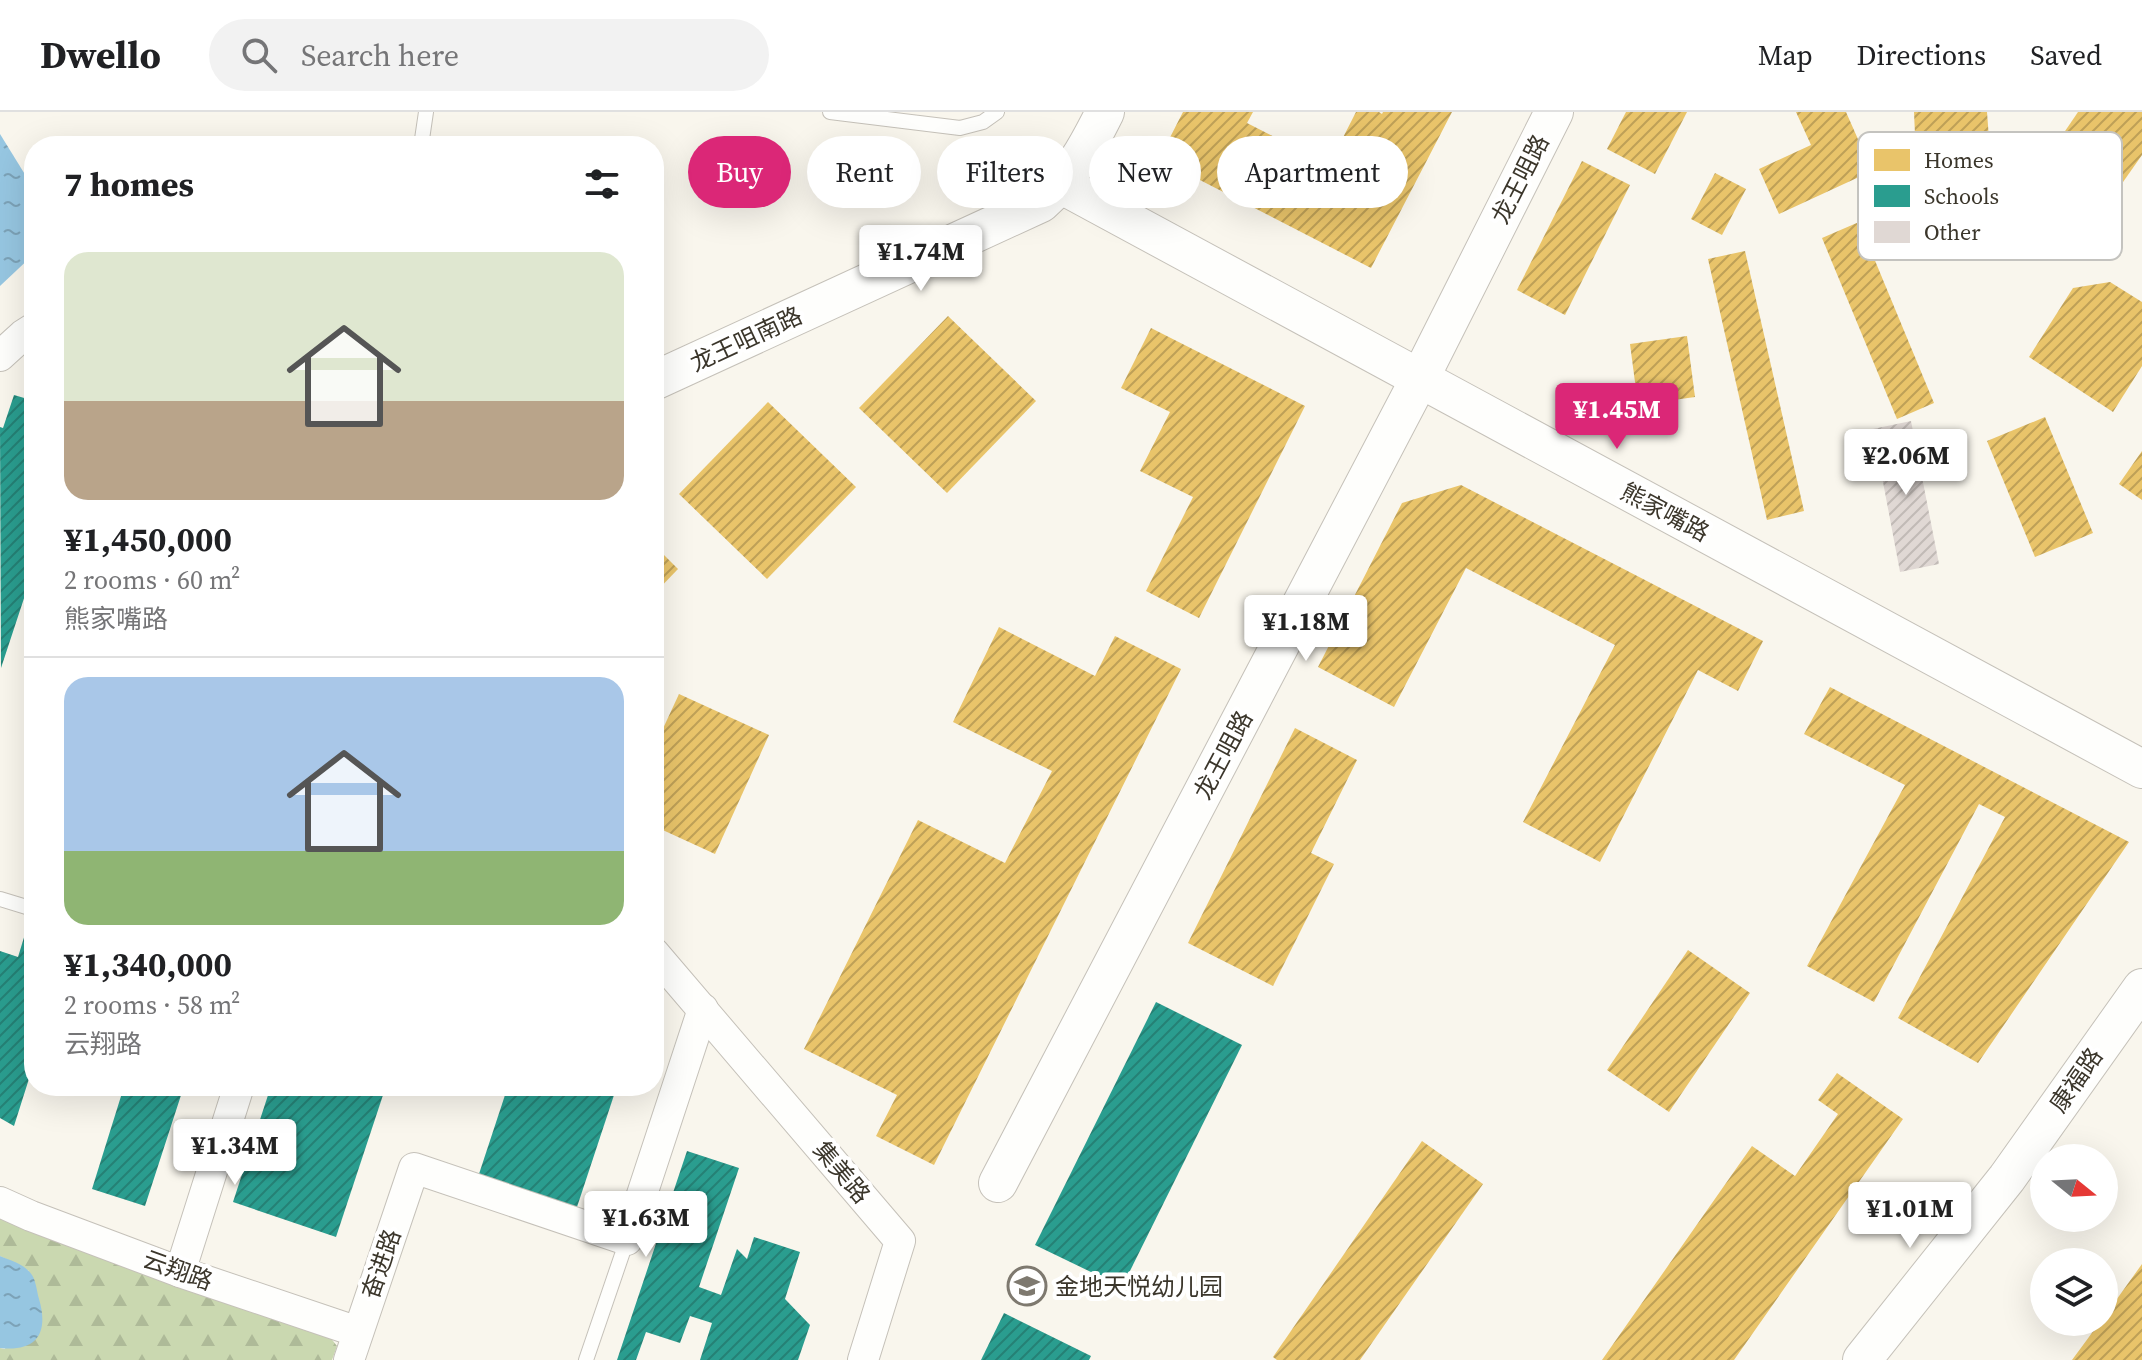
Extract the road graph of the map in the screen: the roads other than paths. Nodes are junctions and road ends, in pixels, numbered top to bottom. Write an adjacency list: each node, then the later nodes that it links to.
1 (426, 112): 6 (lane)
2 (830, 112): 3 (lane)
3 (997, 112)
4 (1105, 112): 7 (street, 龙王咀南路)
5 (1554, 112): 13 (street, 龙王咀路)
6 (422, 136)
7 (1073, 170)
8 (1073, 191): 13 (street, 熊家嘴路)
9 (1030, 208): 12 (street, 龙王咀南路)
10 (24, 334): 11 (street)
11 (0, 356)
12 (664, 376)
13 (1419, 380): 14 (street, 熊家嘴路); 21 (street, 龙王咀路)
14 (2142, 769)
15 (0, 899): 16 (lane)
16 (24, 906)
17 (664, 964): 19 (street)
18 (2142, 988): 28 (street, 康福路)
19 (703, 1009): 23 (street); 27 (street, 集美路)
20 (236, 1096): 24 (street)
21 (998, 1183)
22 (0, 1202): 24 (street, 云翔路)
23 (627, 1240): 25 (street, 奋进路); 26 (lane)
24 (180, 1272): 25 (street, 云翔路)
25 (353, 1346)
26 (586, 1360)
27 (863, 1360)
28 (1862, 1360)

